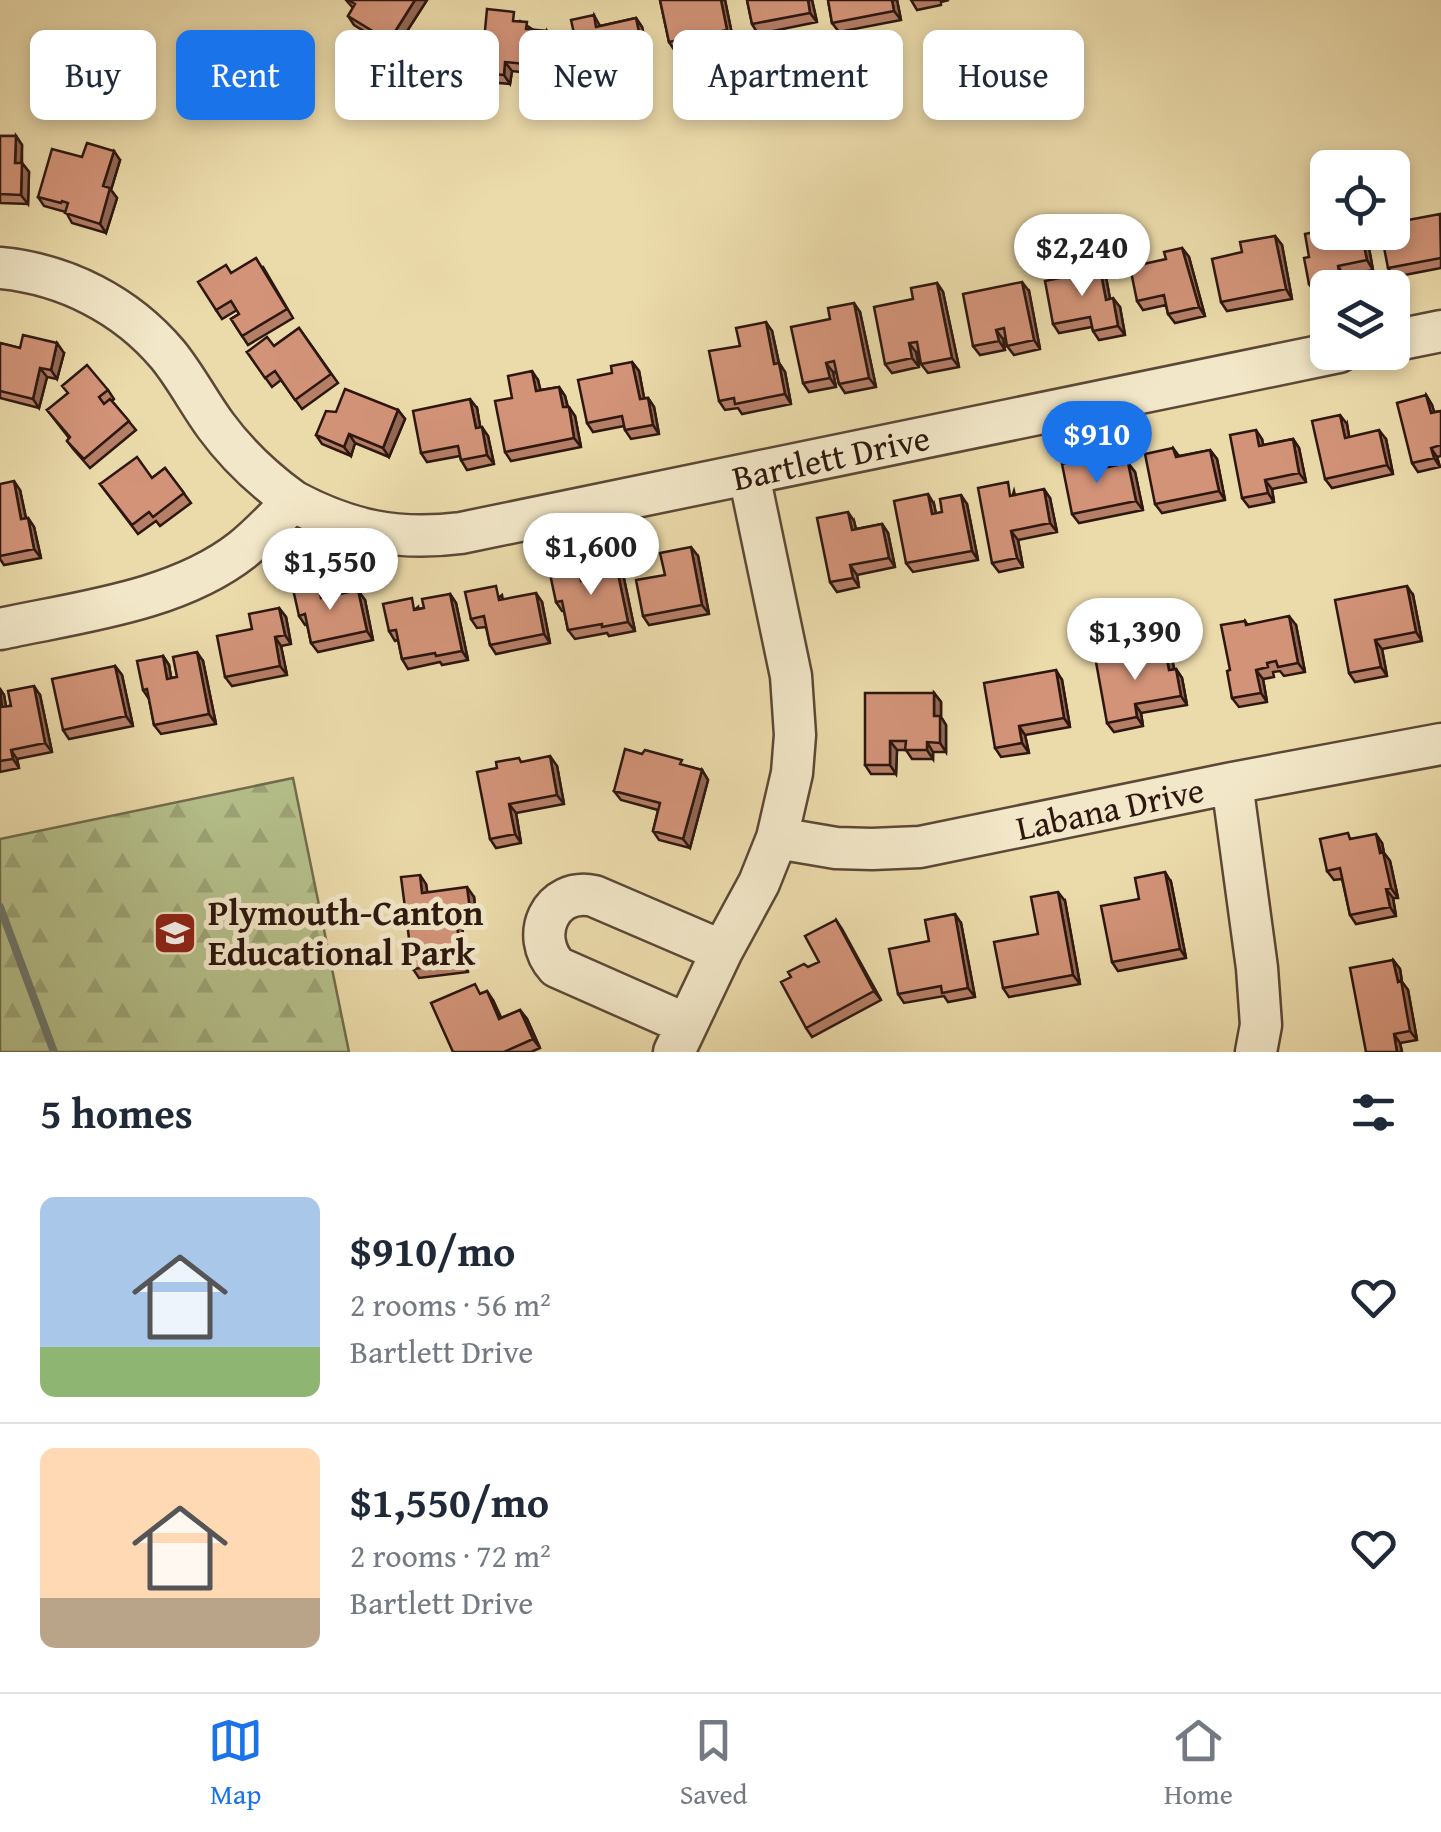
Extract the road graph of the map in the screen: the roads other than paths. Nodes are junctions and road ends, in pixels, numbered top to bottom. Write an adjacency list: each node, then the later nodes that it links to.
1 (0, 268): 6 (street, Bartlett Drive)
2 (1441, 332): 3 (street)
3 (1410, 338)
4 (1310, 358): 5 (street, Bartlett Drive)
5 (749, 475): 6 (street, Bartlett Drive); 10 (street)
6 (293, 501): 7 (street)
7 (0, 628)
8 (1441, 744): 9 (street, Labana Drive)
9 (1232, 783): 10 (street, Labana Drive); 13 (street)
10 (778, 838): 11 (street)
11 (722, 951): 12 (street); 12 (street)
12 (680, 1038)
13 (1256, 1052)

